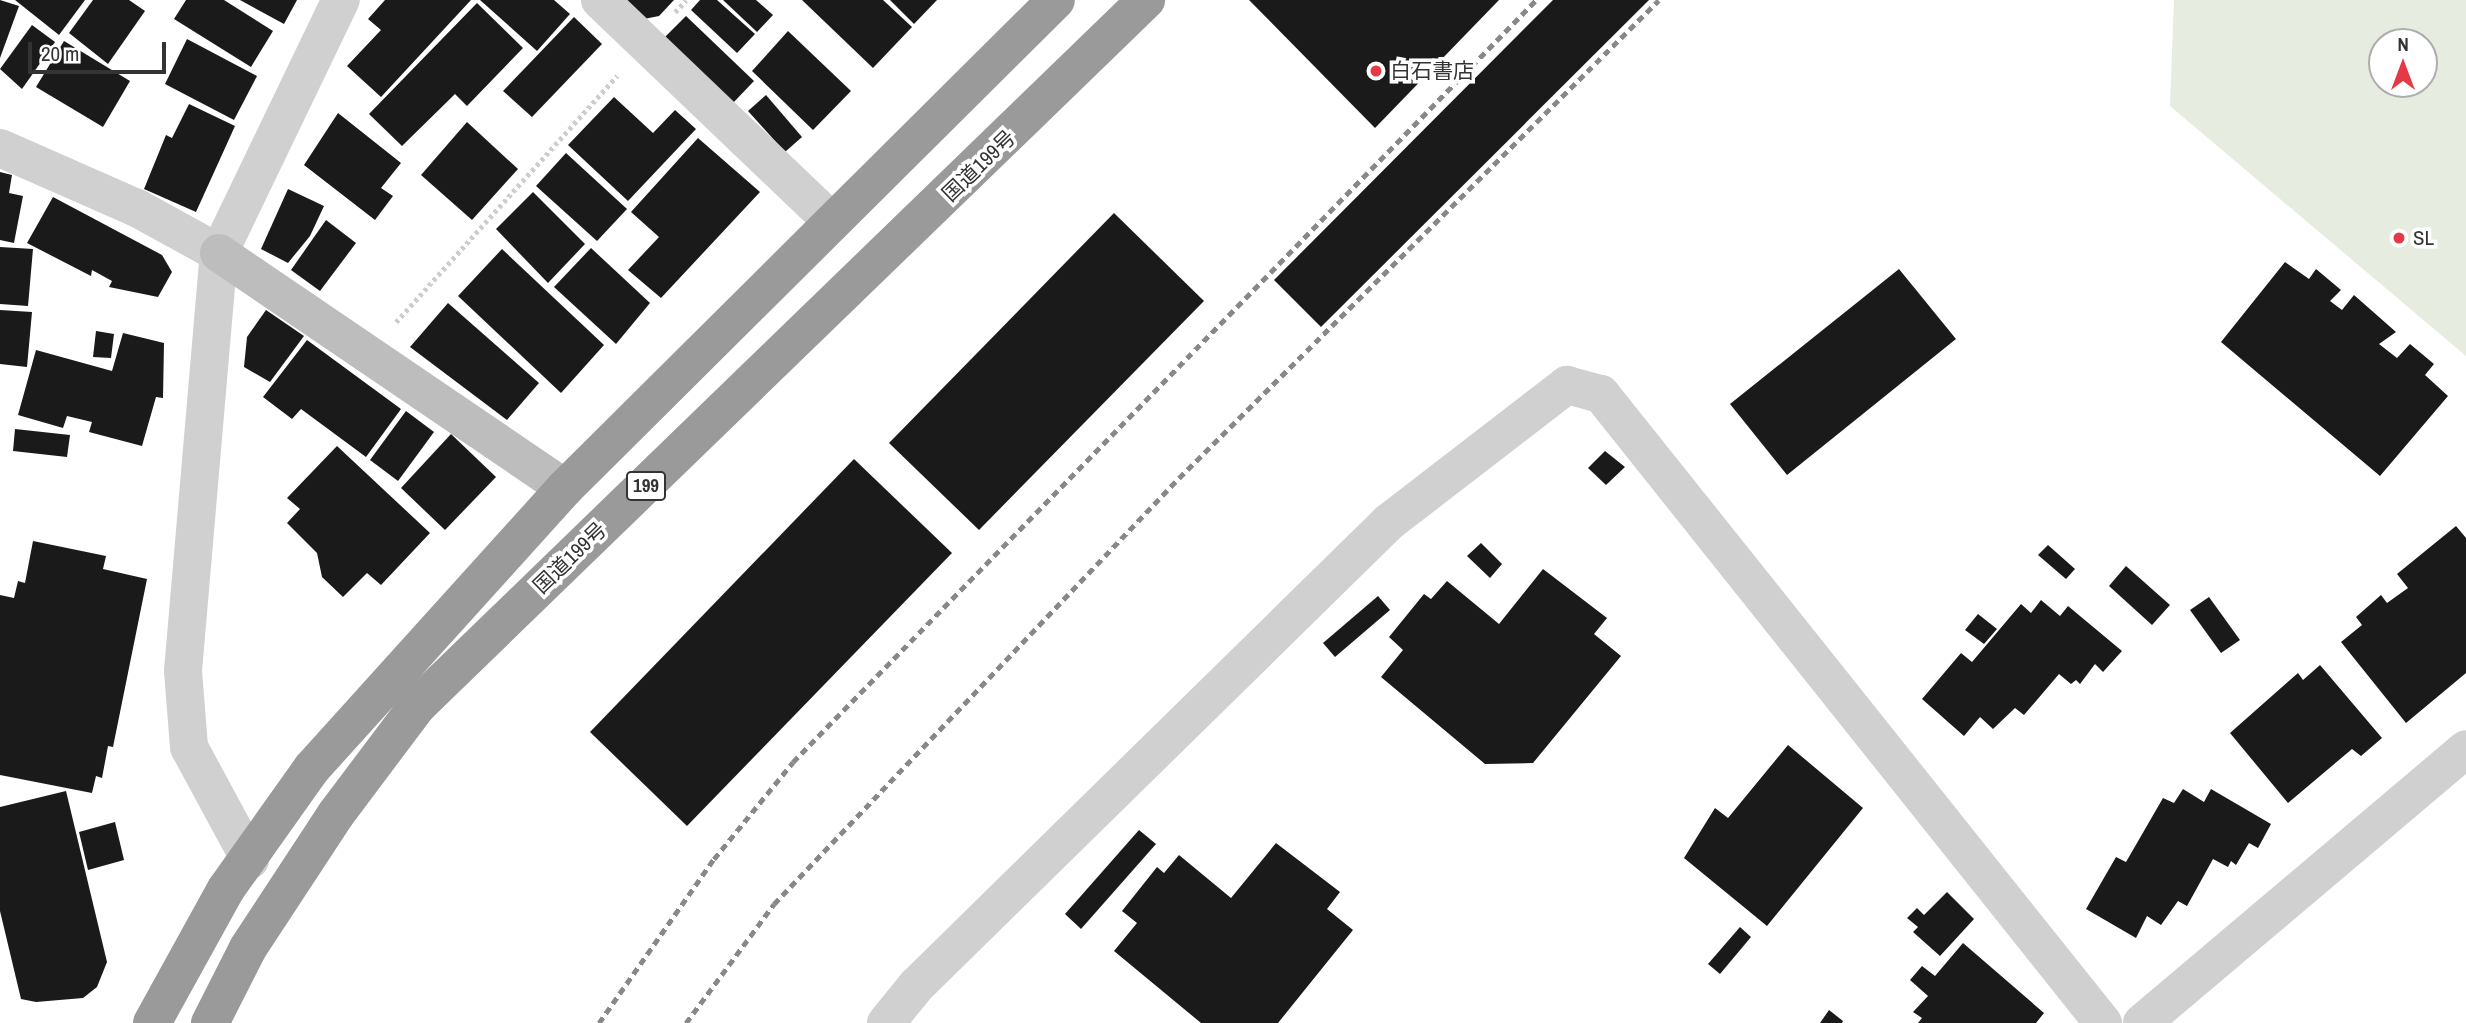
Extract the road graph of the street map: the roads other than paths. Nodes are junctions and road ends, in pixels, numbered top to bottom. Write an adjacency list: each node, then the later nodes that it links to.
1 (341, 0): 7 (street)
2 (600, 0): 6 (street)
3 (1056, 0): 6 (highway, 199)
4 (1146, 0): 12 (highway, 国道199号 / 199)
5 (0, 148): 7 (street)
6 (831, 221): 8 (highway, 199)
7 (219, 253): 8 (street); 10 (street)
8 (565, 488): 10 (highway, 199)
9 (2466, 749): 15 (street)
10 (250, 860): 11 (highway, 199)
11 (152, 1023)
12 (210, 1023)
13 (886, 1023): 14 (street)
14 (2103, 1023)
15 (2142, 1023)

